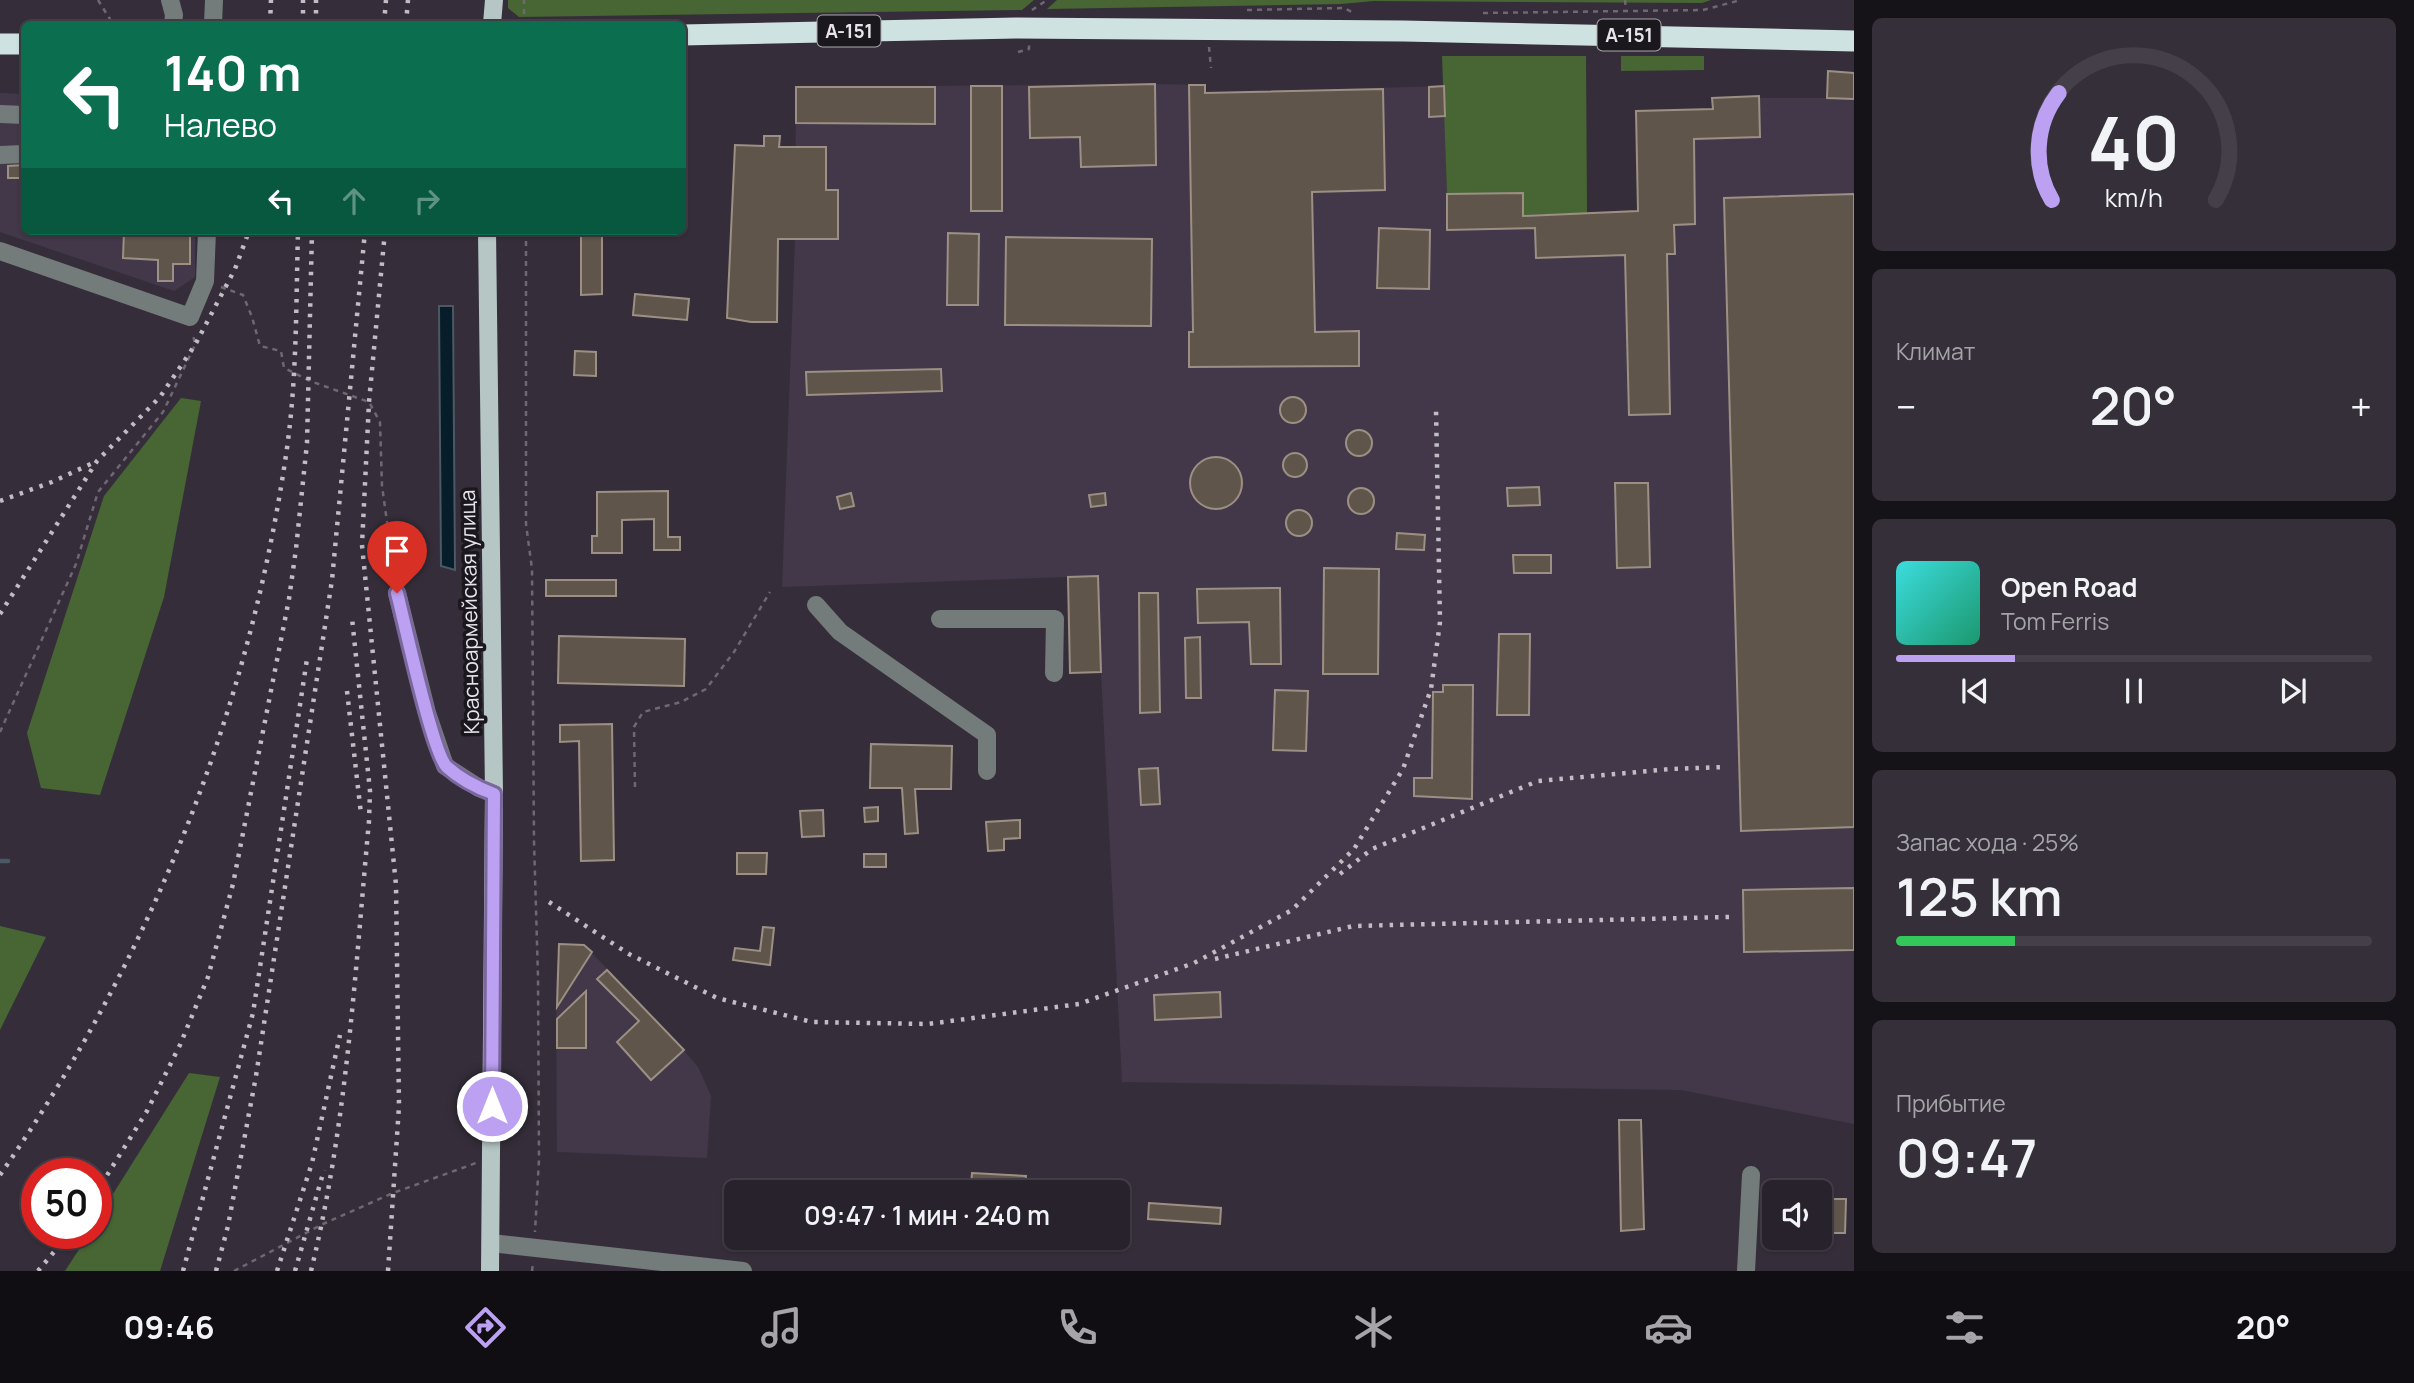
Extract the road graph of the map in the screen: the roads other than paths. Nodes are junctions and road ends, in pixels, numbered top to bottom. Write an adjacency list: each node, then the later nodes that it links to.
1 (170, 0): 4 (street)
2 (214, 0): 5 (street)
3 (494, 0): 6 (main road)
4 (173, 21)
5 (214, 21)
6 (492, 21)
7 (686, 35): 8 (highway, А-151)
8 (1854, 41)
9 (0, 44): 10 (highway)
10 (21, 44)
11 (0, 114): 12 (street)
12 (21, 115)
13 (21, 154): 14 (street)
14 (0, 155)
15 (207, 235): 17 (street)
16 (487, 235): 23 (main road, Красноармейская улица)
17 (0, 251)
18 (397, 593): 23 (street)
19 (816, 605): 22 (street)
20 (940, 619): 21 (street)
21 (1054, 673)
22 (987, 771)
23 (494, 794): 25 (main road, Красноармейская улица)
24 (1751, 1175): 28 (street)
25 (491, 1243): 26 (main road, Красноармейская улица); 27 (street)
26 (490, 1271)
27 (743, 1271)
28 (1746, 1271)

